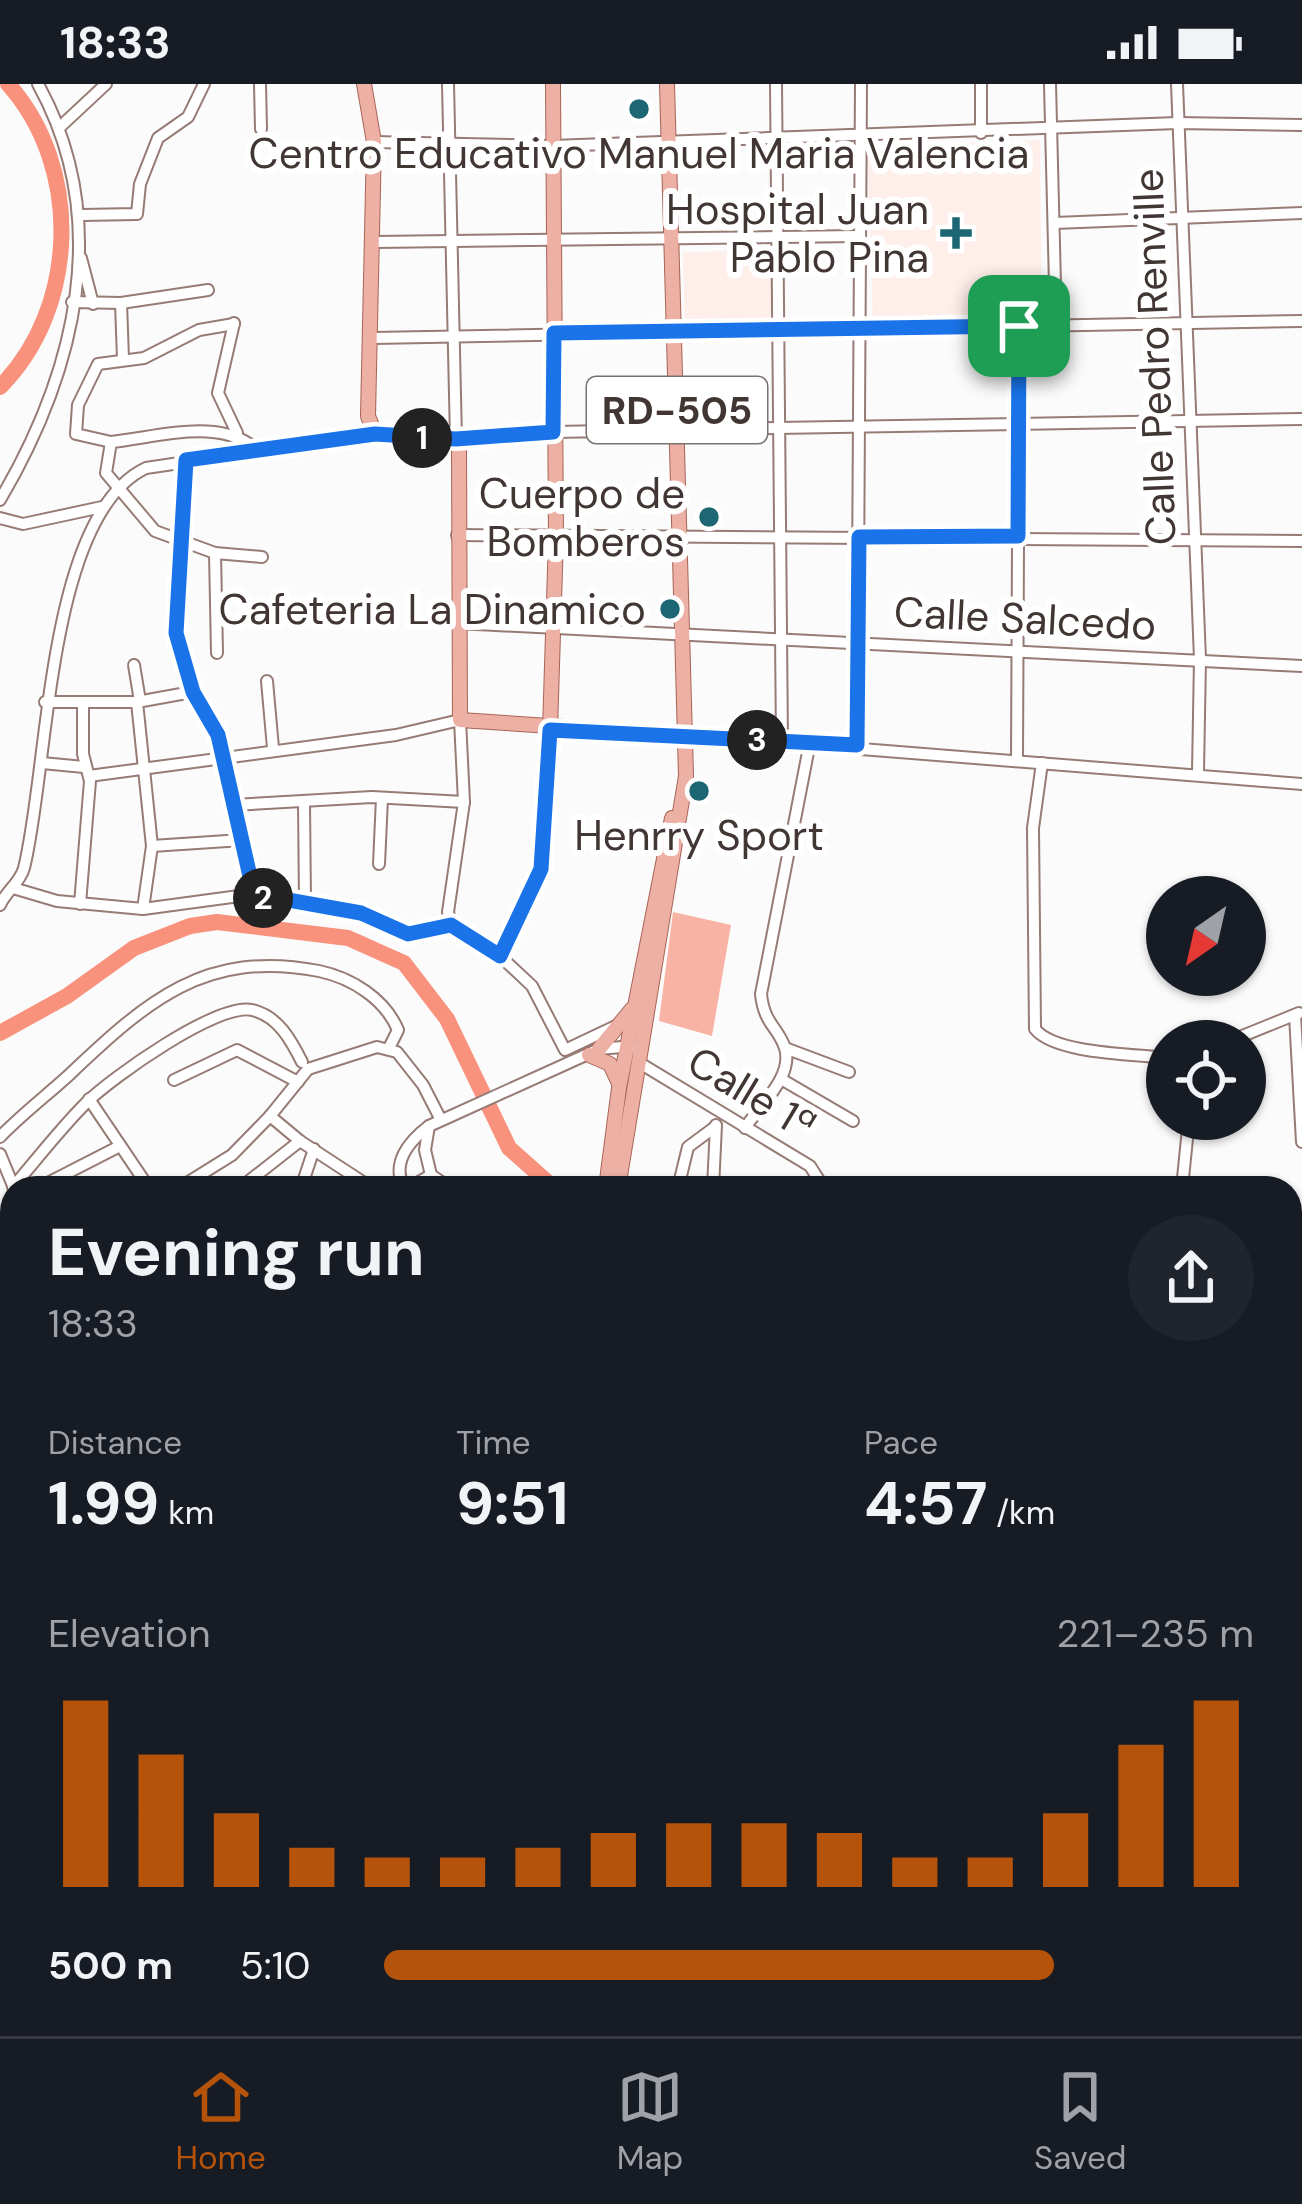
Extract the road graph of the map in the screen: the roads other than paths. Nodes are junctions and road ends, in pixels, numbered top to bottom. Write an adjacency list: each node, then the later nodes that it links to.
1 (38, 84): 16 (street)
2 (106, 84): 16 (street)
3 (204, 84): 27 (street)
4 (260, 84): 17 (street)
5 (364, 84): 23 (main road)
6 (448, 84): 24 (street)
7 (553, 84): 25 (main road, RD-505)
8 (668, 84): 22 (main road, RD-505)
9 (776, 84): 21 (street)
10 (861, 84): 20 (street)
11 (981, 84): 19 (street)
12 (1050, 84): 18 (street)
13 (1177, 84): 14 (street, Calle Pedro Renville)
14 (1178, 123): 15 (street); 18 (street); 28 (street, Calle Pedro Renville)
15 (1302, 125)
16 (62, 126): 27 (street)
17 (260, 129)
18 (1052, 130): 19 (street); 29 (street)
19 (982, 133): 20 (street)
20 (858, 138): 21 (street); 30 (street)
21 (776, 139): 22 (street); 31 (street)
22 (670, 141): 25 (street); 33 (main road, RD-505)
23 (374, 142): 24 (street); 35 (main road)
24 (447, 143): 25 (street); 32 (street)
25 (552, 146): 34 (main road, RD-505)
26 (1302, 212): 28 (street)
27 (82, 215): 36 (street)
28 (1185, 219): 29 (street); 42 (street, Calle Pedro Renville)
29 (1055, 224): 43 (street)
30 (858, 236): 31 (street); 46 (street)
31 (775, 237): 33 (street); 45 (street)
32 (450, 238): 34 (street); 35 (street); 49 (street)
33 (673, 238): 34 (street); 48 (main road, RD-505)
34 (553, 239): 47 (main road, RD-505)
35 (375, 242): 50 (main road)
36 (79, 255): 38 (street); 40 (street)
37 (208, 290): 39 (street)
38 (72, 302): 40 (street); 66 (street)
39 (121, 303): 40 (street); 51 (street)
40 (93, 304)
41 (1302, 321): 42 (street)
42 (1189, 323): 43 (street); 53 (street, Calle Pedro Renville)
43 (1055, 325): 44 (street)
44 (1019, 326): 46 (street); 54 (street)
45 (778, 328): 46 (street); 48 (street); 56 (street)
46 (858, 328): 55 (street)
47 (554, 333): 48 (street); 49 (street); 57 (main road, RD-505)
48 (676, 334): 59 (main road, RD-505)
49 (454, 335): 50 (street); 61 (street)
50 (373, 338): 60 (main road)
51 (123, 358): 58 (street); 62 (street)
52 (1302, 419): 53 (street)
53 (1192, 422): 54 (street); 75 (street, Calle Pedro Renville)
54 (1018, 427): 55 (street); 71 (street)
55 (858, 428): 56 (street); 73 (street)
56 (780, 431): 59 (street); 72 (street)
57 (553, 432): 59 (street); 61 (street); 70 (main road, RD-505)
58 (236, 433): 62 (street); 63 (street)
59 (677, 433): 74 (main road, RD-505)
60 (375, 434): 61 (main road); 63 (street)
61 (456, 439): 69 (main road)
62 (112, 442): 65 (street)
63 (261, 454): 64 (street)
64 (186, 460): 65 (street); 77 (street)
65 (118, 485): 67 (street); 77 (street)
66 (0, 500)
67 (102, 507): 68 (street); 93 (street)
68 (0, 518)
69 (457, 535): 70 (street); 80 (main road)
70 (556, 536): 74 (street); 81 (main road, RD-505)
71 (1018, 536): 73 (street); 75 (street); 85 (street)
72 (779, 537): 73 (street); 74 (street); 83 (street)
73 (859, 537): 84 (street)
74 (681, 540): 82 (main road, RD-505)
75 (1195, 541): 76 (street); 87 (street, Calle Pedro Renville)
76 (1302, 542)
77 (184, 544): 78 (street); 91 (street)
78 (214, 553): 79 (street); 86 (street)
79 (262, 557)
80 (457, 623): 81 (street, Calle Salcedo); 95 (main road)
81 (555, 631): 82 (street, Calle Salcedo); 96 (main road, RD-505)
82 (685, 634): 83 (street, Calle Salcedo); 97 (main road, RD-505)
83 (783, 640): 84 (street, Calle Salcedo); 98 (street)
84 (858, 644): 85 (street, Calle Salcedo); 100 (street)
85 (1020, 652): 87 (street, Calle Salcedo); 103 (street)
86 (218, 653)
87 (1200, 659): 89 (street, Calle Salcedo); 110 (street, Calle Pedro Renville)
88 (134, 665): 92 (street)
89 (1302, 665)
90 (267, 681): 101 (street)
91 (193, 692): 92 (street); 102 (street)
92 (138, 701): 94 (street); 108 (street)
93 (45, 702): 94 (street); 104 (street)
94 (83, 705): 109 (street)
95 (460, 720): 96 (main road); 101 (street); 113 (street)
96 (550, 730): 97 (main road); 125 (street)
97 (685, 735): 98 (street); 107 (main road, RD-505)
98 (782, 742): 99 (street)
99 (810, 742): 100 (street); 130 (street)
100 (857, 745): 103 (street)
101 (273, 748): 102 (street)
102 (221, 756): 108 (street); 115 (street)
103 (1017, 759): 105 (street)
104 (42, 763): 109 (street); 119 (street)
105 (1042, 763): 110 (street); 132 (street)
106 (1302, 766): 111 (street)
107 (683, 767): 128 (main road, RD-505); 128 (main road, RD-505)
108 (144, 768): 109 (street); 117 (street)
109 (87, 771): 122 (street)
110 (1198, 772): 111 (street)
111 (1301, 783)
112 (382, 798): 113 (street); 114 (street); 118 (street)
113 (464, 802): 124 (street)
114 (304, 803): 115 (street); 121 (street)
115 (233, 805): 116 (street)
116 (242, 840): 117 (street); 120 (street)
117 (152, 846): 123 (street)
118 (379, 865)
119 (4, 893): 122 (street)
120 (254, 894): 121 (street); 123 (street)
121 (305, 901): 124 (street)
122 (80, 904): 123 (street)
123 (143, 909)
124 (451, 925): 125 (street)
125 (500, 956): 128 (street)
126 (1299, 1014): 127 (street); 149 (street)
127 (1266, 1027)
128 (631, 1041): 131 (main road); 138 (main road, RD-505); 142 (street, Calle 1ª); 163 (main road, RD-505)
129 (389, 1048): 137 (street); 141 (street); 146 (street)
130 (785, 1048): 134 (street); 135 (street)
131 (591, 1053): 138 (main road); 141 (street)
132 (1146, 1055)
133 (302, 1062): 139 (street)
134 (849, 1072)
135 (781, 1079): 143 (street); 145 (street)
136 (174, 1080): 137 (street)
137 (298, 1082): 140 (street)
138 (619, 1088): 162 (main road, RD-505)
139 (89, 1100): 150 (street); 153 (street)
140 (270, 1116): 148 (street); 156 (street)
141 (441, 1120): 144 (street)
142 (717, 1120): 145 (street, Calle 1ª); 164 (street); 165 (street)
143 (854, 1121)
144 (429, 1126): 152 (street); 160 (street)
145 (745, 1128): 166 (street, Calle 1ª)
146 (0, 1137)
147 (1187, 1140): 167 (street)
148 (300, 1141): 151 (street); 157 (street)
149 (1302, 1142)
150 (120, 1146): 154 (street); 155 (street)
151 (314, 1149): 158 (street); 159 (street)
152 (431, 1175): 161 (street)
153 (24, 1176)
154 (61, 1176)
155 (141, 1176)
156 (197, 1176)
157 (262, 1176)
158 (306, 1176)
159 (354, 1176)
160 (404, 1176)
161 (420, 1176)
162 (608, 1176)
163 (618, 1176)
164 (681, 1176)
165 (714, 1176)
166 (816, 1176)
167 (1183, 1176)

